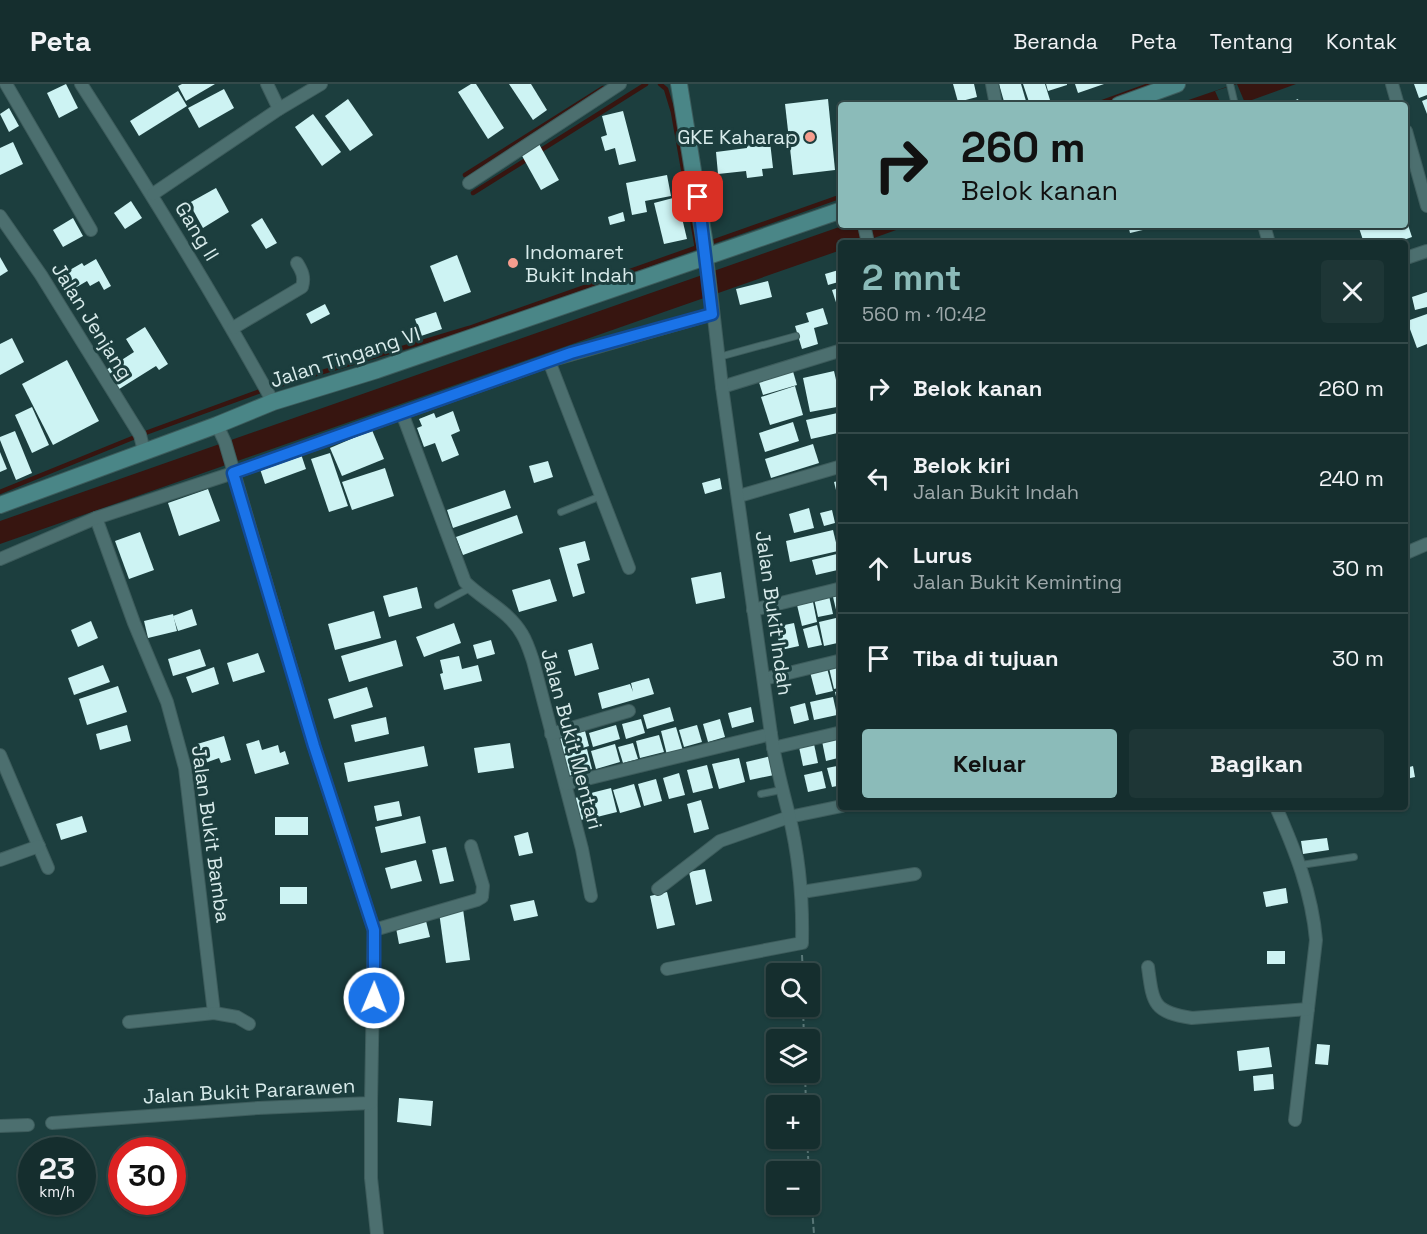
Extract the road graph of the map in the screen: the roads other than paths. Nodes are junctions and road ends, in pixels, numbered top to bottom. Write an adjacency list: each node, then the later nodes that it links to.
1 (6, 84): 11 (street); 23 (street)
2 (81, 84): 19 (street, Gang II)
3 (267, 84): 16 (street)
4 (321, 84): 16 (street)
5 (620, 84): 18 (street)
6 (679, 84): 27 (main road)
7 (992, 84): 12 (street)
8 (1177, 84): 13 (main road)
9 (1392, 84): 15 (street)
10 (1230, 85): 14 (lane)
11 (0, 88)
12 (995, 102)
13 (1134, 102)
14 (1234, 102)
15 (1397, 102)
16 (279, 109): 19 (street)
17 (1408, 137): 20 (street)
18 (469, 183)
19 (153, 194): 29 (street, Gang II)
20 (1427, 206)
21 (838, 212): 27 (main road, Jalan Tingang VI)
22 (2, 224): 38 (street, Jalan Jenjang)
23 (91, 230)
24 (1427, 250): 25 (street)
25 (1408, 257)
26 (297, 262): 29 (street)
27 (707, 265): 28 (street, Jalan Bukit Indah); 35 (main road, Jalan Tingang VI)
28 (712, 314): 32 (street, Jalan Bukit Indah); 33 (street)
29 (233, 328): 35 (street, Gang II)
30 (796, 336): 32 (lane)
31 (838, 351): 34 (street)
32 (719, 357): 34 (street, Jalan Bukit Indah)
33 (549, 361): 36 (street); 41 (street)
34 (722, 387): 42 (street, Jalan Bukit Indah)
35 (273, 402): 37 (main road, Jalan Tingang VI)
36 (402, 413): 40 (street); 50 (street, Jalan Bukit Mentari)
37 (217, 425): 38 (main road, Jalan Tingang VI); 40 (street, Jalan Bukit Pararawen)
38 (144, 451): 43 (main road, Jalan Tingang VI)
39 (838, 467): 42 (street)
40 (232, 468): 45 (street); 78 (street, Jalan Bukit Pararawen)
41 (601, 495): 44 (lane); 49 (street)
42 (739, 496): 53 (street, Jalan Bukit Indah)
43 (0, 504)
44 (561, 512)
45 (96, 518): 48 (street); 82 (street, Jalan Bukit Bamba)
46 (1427, 544): 47 (street)
47 (1408, 552)
48 (0, 559)
49 (629, 568)
50 (471, 588): 52 (lane); 58 (street, Jalan Bukit Mentari)
51 (838, 589): 53 (street)
52 (438, 605)
53 (753, 610): 55 (street, Jalan Bukit Indah)
54 (838, 661): 55 (street)
55 (764, 680): 59 (street, Jalan Bukit Indah)
56 (629, 711): 58 (street)
57 (838, 733): 60 (street)
58 (551, 734): 62 (street, Jalan Bukit Mentari)
59 (771, 734): 60 (street, Jalan Bukit Indah); 62 (street)
60 (773, 748): 63 (street, Jalan Bukit Indah)
61 (0, 755): 68 (street)
62 (566, 784): 77 (street, Jalan Bukit Mentari)
63 (781, 790): 64 (lane); 67 (street, Jalan Bukit Indah)
64 (761, 794)
65 (838, 807): 67 (street)
66 (1277, 810): 72 (street)
67 (789, 816): 75 (street); 76 (street, Jalan Bukit Indah)
68 (39, 846): 71 (street); 73 (street)
69 (471, 846): 78 (street)
70 (1354, 857): 72 (lane)
71 (0, 860)
72 (1301, 864): 81 (street)
73 (48, 868)
74 (915, 874): 76 (street)
75 (658, 889)
76 (802, 892): 80 (street, Jalan Bukit Indah)
77 (591, 896)
78 (374, 930): 85 (street, Jalan Bukit Pararawen)
79 (1148, 967): 81 (street)
80 (667, 969)
81 (1308, 1009): 86 (street)
82 (214, 1012): 83 (street); 84 (street)
83 (129, 1022)
84 (249, 1024)
85 (371, 1103): 87 (street, Jalan Bukit Pararawen); 90 (street)
86 (1295, 1120)
87 (52, 1123)
88 (28, 1125): 89 (street)
89 (0, 1126)
90 (377, 1234)

